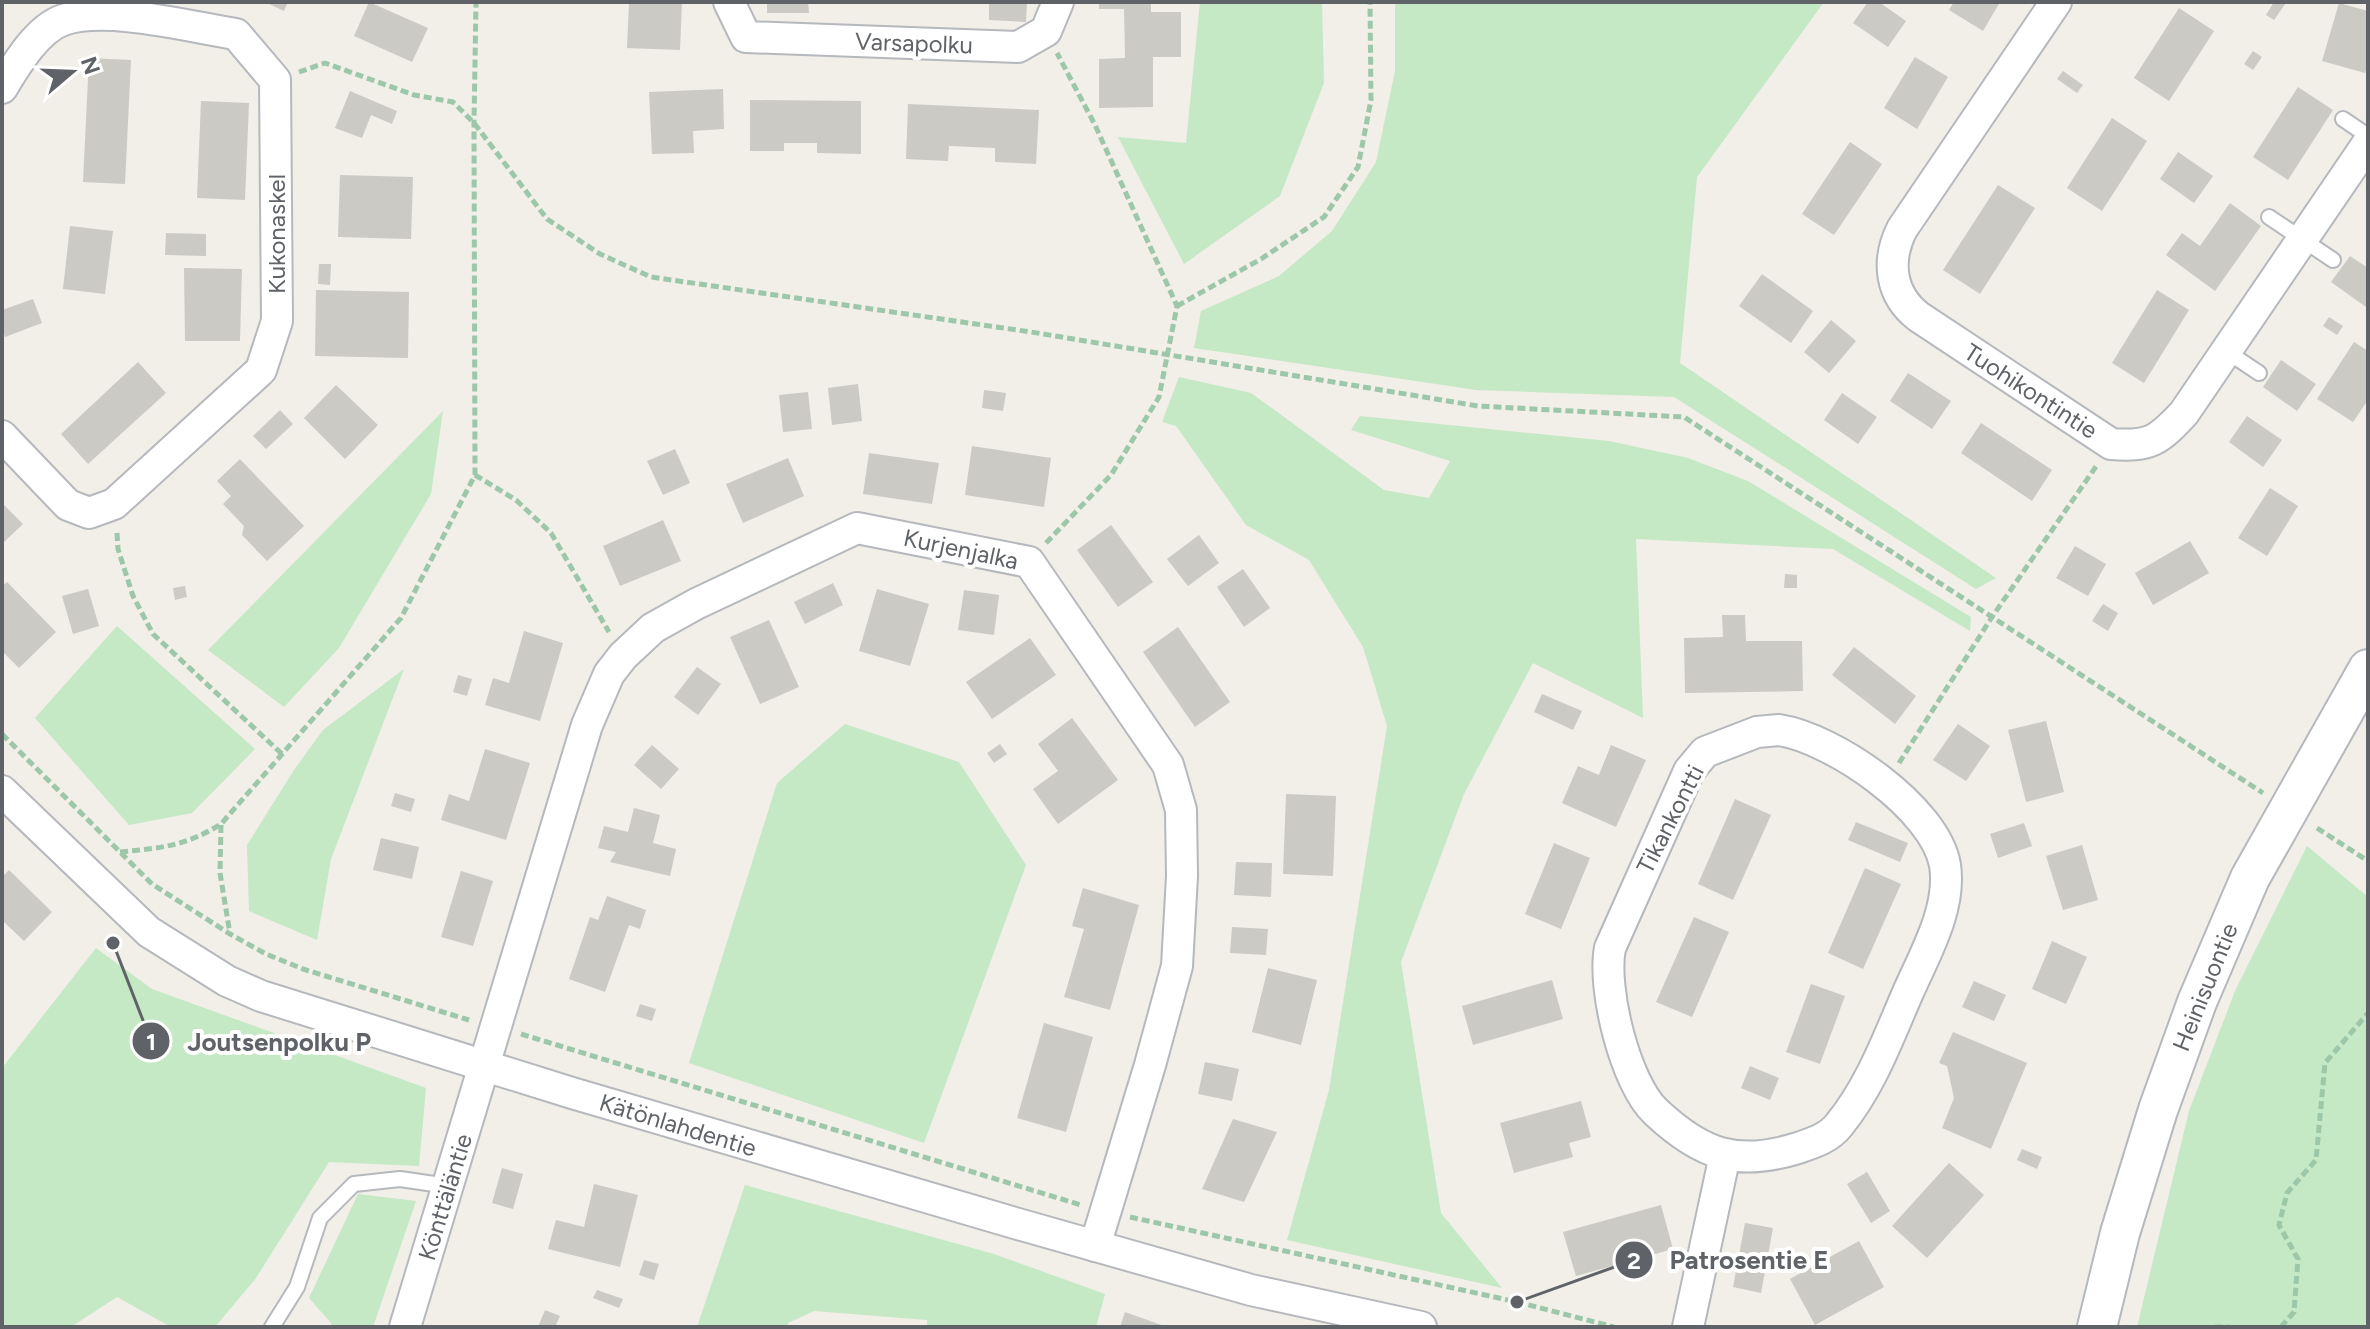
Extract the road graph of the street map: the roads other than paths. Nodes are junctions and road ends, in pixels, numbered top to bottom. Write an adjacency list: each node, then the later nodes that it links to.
1 (729, 2): 2 (street, Varsapolku)
2 (1058, 2)
3 (2056, 2): 11 (street, Tuohikontintie)
4 (2, 88): 13 (street, Kukonaskel)
5 (2343, 119): 6 (lane)
6 (2368, 136)
7 (2368, 143): 9 (street, Tuohikontintie)
8 (2269, 217): 9 (lane)
9 (2302, 240): 10 (lane); 11 (street, Tuohikontintie)
10 (2333, 260)
11 (2226, 351): 12 (lane)
12 (2259, 373)
13 (2, 436)
14 (2363, 690): 24 (street, Heinisuontie)
15 (2, 791): 16 (street, Kätönlahdentie)
16 (485, 1067): 18 (street, Könttäläntie); 19 (street, Kätönlahdentie); 19 (street, Kurjenjalka)
17 (1725, 1155): 17 (street, Tikankontti); 23 (street)
18 (448, 1186): 20 (lane); 21 (street, Könttäläntie)
19 (1095, 1246): 22 (street, Kätönlahdentie)
20 (272, 1327)
21 (405, 1327)
22 (1421, 1327)
23 (1688, 1327)
24 (2097, 1327)

